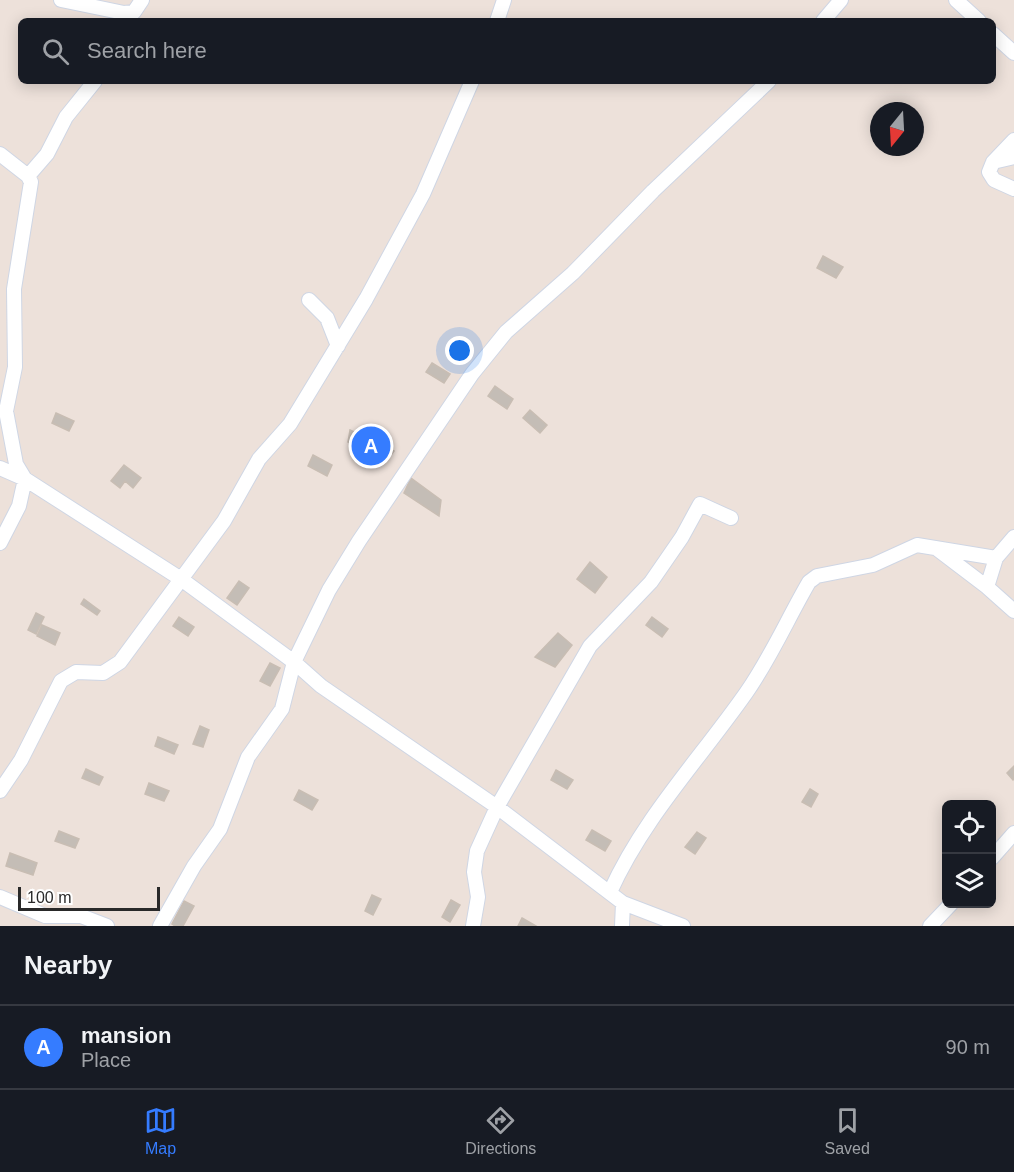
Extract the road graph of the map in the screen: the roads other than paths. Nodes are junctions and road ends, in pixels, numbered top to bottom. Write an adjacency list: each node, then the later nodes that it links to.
1 (61, 0): 6 (street)
2 (142, 0): 6 (street)
3 (504, 0): 7 (street)
4 (842, 0): 8 (street)
5 (956, 0): 9 (street)
6 (132, 16)
7 (498, 18)
8 (826, 18)
9 (976, 18)
10 (996, 37): 11 (street)
11 (1014, 53)
12 (93, 84): 19 (street)
13 (471, 84): 22 (street)
14 (766, 84): 33 (street)
15 (1014, 140): 18 (street)
16 (0, 154): 19 (street)
17 (1014, 157): 18 (street)
18 (993, 162): 20 (street)
19 (28, 176): 24 (street)
20 (1014, 189)
21 (309, 300): 22 (street)
22 (338, 346): 30 (street)
23 (0, 468): 24 (street)
24 (25, 479): 27 (street); 30 (street)
25 (731, 518): 35 (street)
26 (1014, 537): 29 (street)
27 (0, 543)
28 (933, 546): 29 (street); 31 (street); 38 (street)
29 (996, 558): 31 (street)
30 (181, 579): 33 (street); 34 (street)
31 (987, 587): 32 (street)
32 (1014, 611)
33 (294, 662): 35 (street); 43 (street)
34 (0, 791)
35 (497, 807): 38 (street); 44 (street)
36 (1014, 833): 37 (street)
37 (996, 854)
38 (610, 892): 40 (street)
39 (0, 897): 42 (street)
40 (623, 903): 45 (street); 46 (street)
41 (946, 908): 47 (street)
42 (107, 926)
43 (160, 926)
44 (473, 926)
45 (621, 926)
46 (683, 926)
47 (930, 926)

